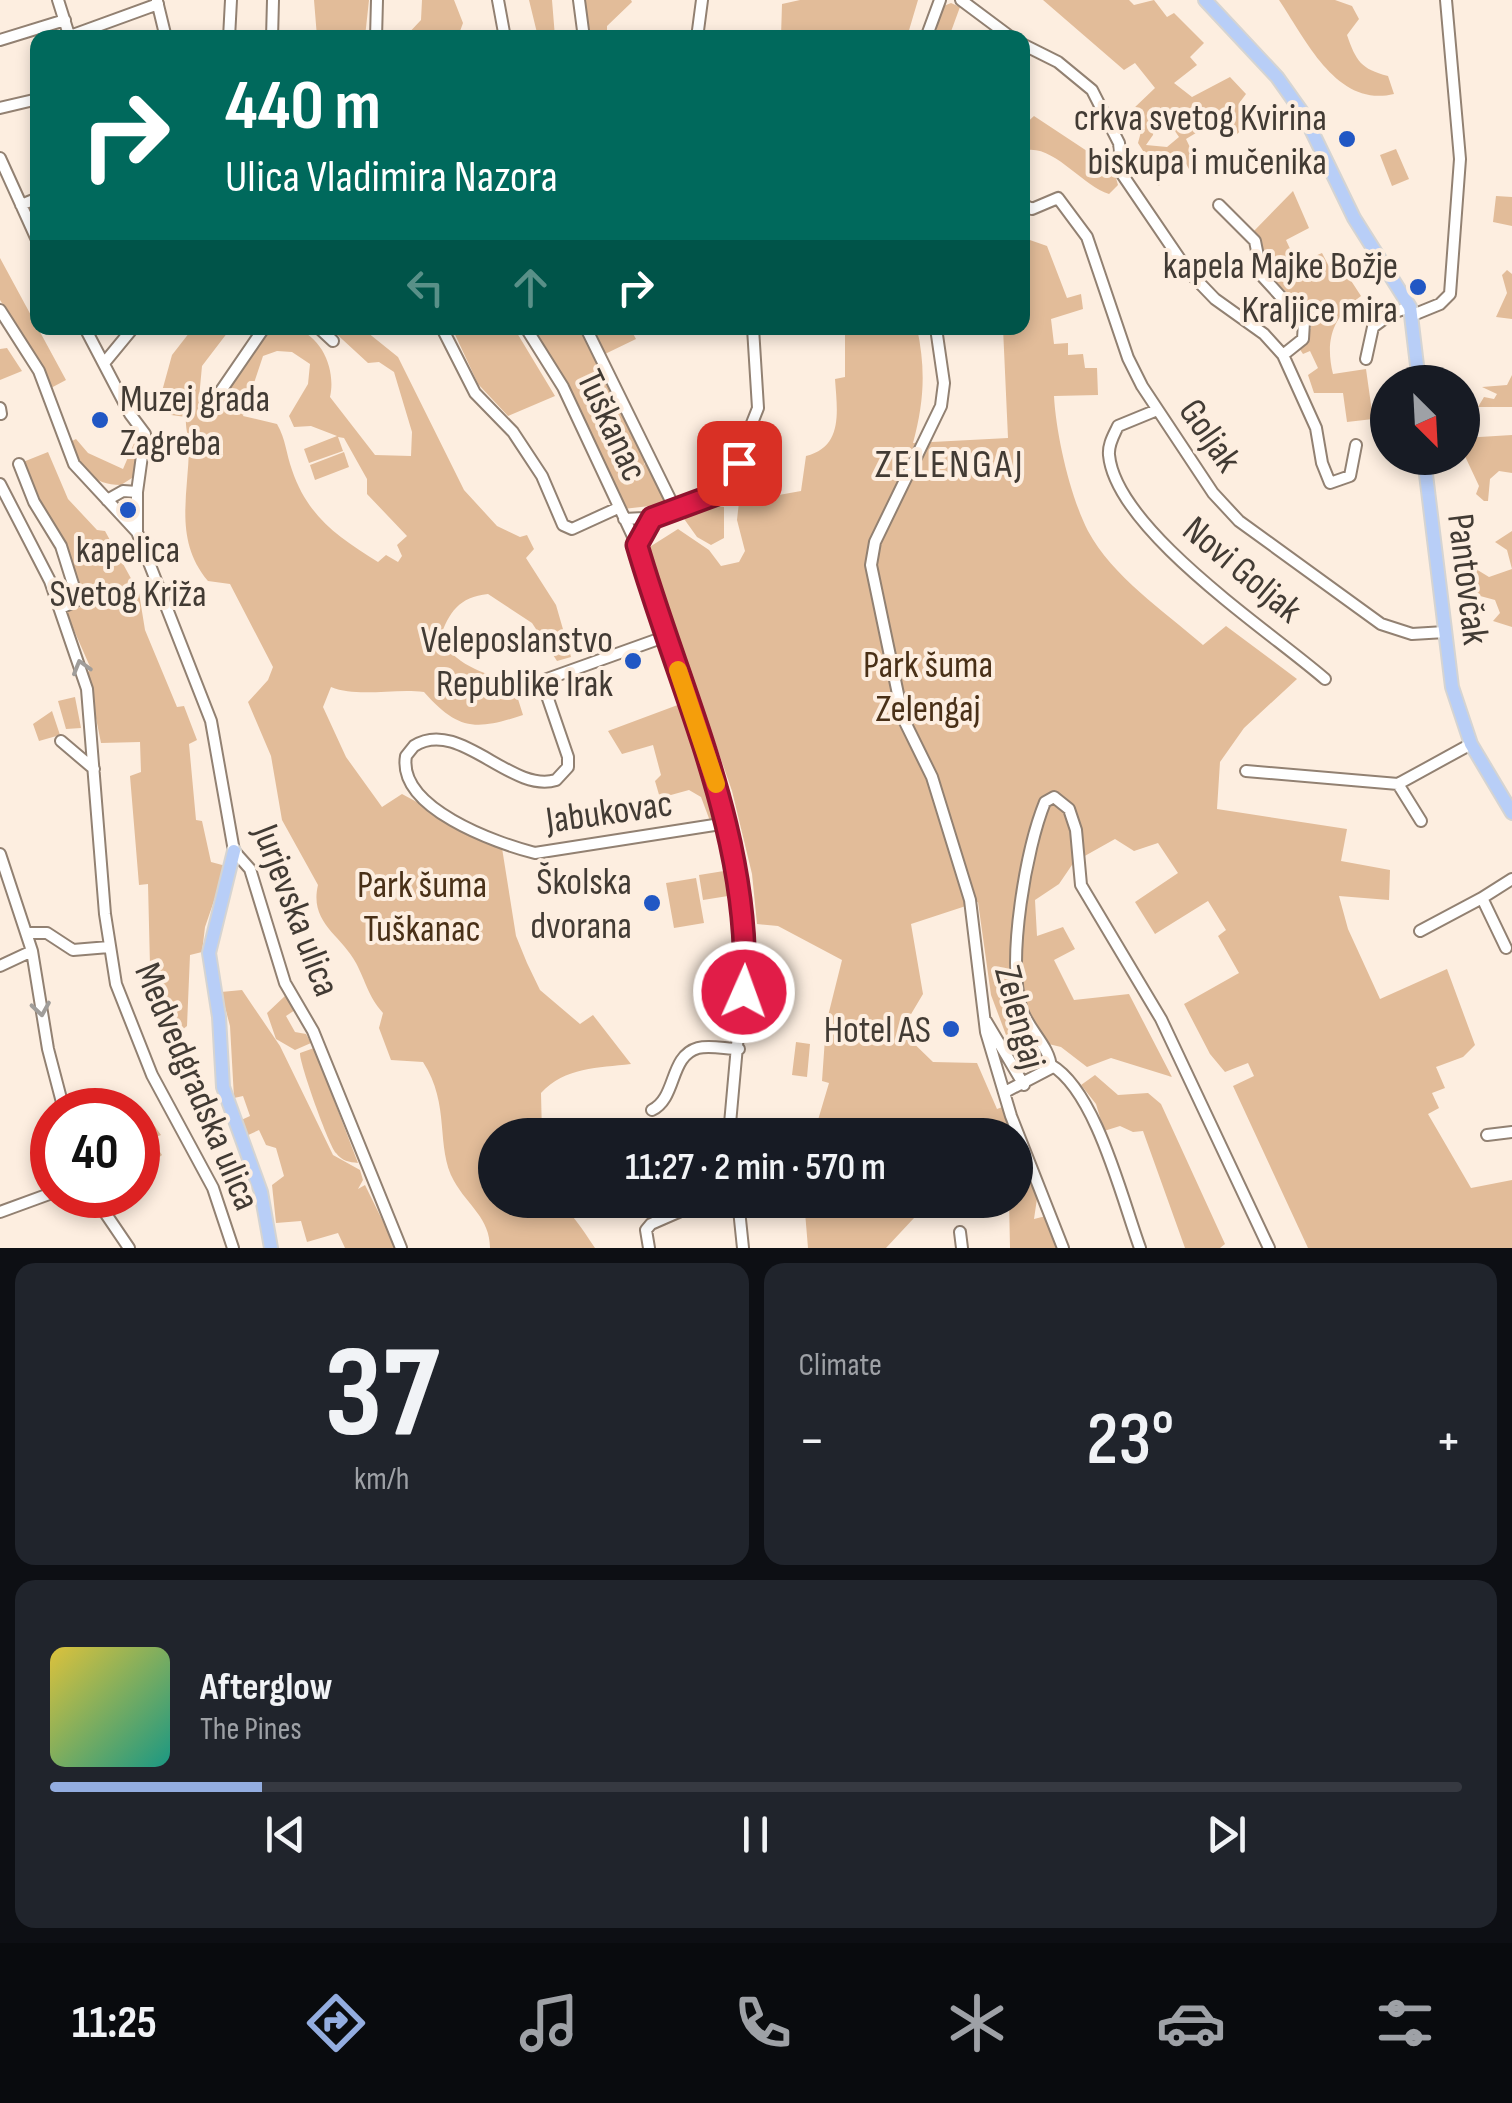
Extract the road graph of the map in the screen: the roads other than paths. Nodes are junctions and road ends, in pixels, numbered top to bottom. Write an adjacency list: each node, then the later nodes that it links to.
1 (58, 0): 13 (street)
2 (231, 0): 18 (street)
3 (273, 0): 19 (street)
4 (377, 0): 20 (street)
5 (498, 0): 21 (street)
6 (579, 0): 22 (street)
7 (702, 0): 23 (street)
8 (940, 0): 24 (street)
9 (961, 0): 25 (street)
10 (1206, 0): 38 (main road)
11 (1446, 0): 38 (street)
12 (157, 2): 16 (street); 17 (street)
13 (64, 20): 14 (street); 15 (street)
14 (32, 30)
15 (68, 30)
16 (85, 30)
17 (164, 30)
18 (229, 30)
19 (272, 30)
20 (376, 30)
21 (504, 30)
22 (583, 30)
23 (697, 30)
24 (930, 30)
25 (1001, 30)
26 (30, 31): 27 (street)
27 (0, 40)
28 (1030, 48): 49 (street)
29 (30, 101): 30 (street)
30 (0, 108)
31 (0, 158): 33 (street)
32 (30, 201): 33 (street)
33 (21, 205): 36 (street)
34 (1219, 205): 49 (street)
35 (1030, 208): 54 (street, Goljak)
36 (30, 225)
37 (0, 310): 60 (street)
38 (1411, 311): 50 (street); 52 (main road)
39 (89, 335): 51 (street)
40 (127, 335): 51 (street)
41 (259, 335): 53 (street)
42 (327, 335): 48 (street)
43 (445, 335): 62 (street)
44 (530, 335): 62 (street, Tuškanac)
45 (589, 335): 61 (street)
46 (754, 335): 61 (street)
47 (937, 335): 88 (street, Zelengaj)
48 (333, 341)
49 (1283, 355): 55 (street)
50 (1366, 358)
51 (104, 362): 59 (street)
52 (1417, 365)
53 (216, 398)
54 (1157, 410): 67 (street, Goljak); 69 (street, Novi Goljak)
55 (1356, 445)
56 (19, 464): 66 (street)
57 (1426, 475): 67 (main road, Pantovčak)
58 (0, 484): 66 (street, Medvedgradska ulica)
59 (137, 492): 60 (street); 64 (street)
60 (107, 500): 64 (street)
61 (675, 508): 63 (street)
62 (621, 513): 63 (street); 65 (street, Tuškanac)
63 (658, 514): 65 (street)
64 (137, 532): 78 (street, Jurjevska ulica)
65 (637, 545): 68 (street, Tuškanac)
66 (61, 608): 72 (street, Medvedgradska ulica, one-way to 66)
67 (1445, 632): 71 (main road, Pantovčak)
68 (667, 636): 77 (street, Tuškanac); 77 (street, Jabukovac)
69 (1325, 679)
70 (61, 741): 72 (street)
71 (1472, 744): 74 (street); 75 (main road, Pantovčak)
72 (94, 769): 84 (street, Medvedgradska ulica)
73 (1246, 771): 74 (street)
74 (1398, 784): 76 (street)
75 (1512, 813)
76 (1421, 822)
77 (727, 823): 89 (street, Tuškanac)
78 (234, 851): 106 (main road); 107 (street, Jurjevska ulica)
79 (0, 854): 83 (street)
80 (1512, 880): 81 (street)
81 (1482, 898): 82 (street); 85 (street)
82 (1420, 930)
83 (27, 933): 84 (street); 86 (street)
84 (108, 947): 105 (street, Medvedgradska ulica)
85 (1506, 948)
86 (32, 951): 87 (street); 92 (street, one-way to 92)
87 (0, 966)
88 (983, 1016): 91 (street); 93 (street, Zelengaj)
89 (739, 1049): 94 (street); 95 (street, Tuškanac)
90 (1051, 1064): 91 (street, Zelengaj); 112 (street); 113 (street, Zelengaj)
91 (1024, 1084): 93 (street, Zelengaj)
92 (58, 1088)
93 (1005, 1092): 111 (street)
94 (652, 1110)
95 (731, 1118)
96 (1512, 1132): 97 (street)
97 (1487, 1135)
98 (30, 1200): 99 (street)
99 (0, 1212)
100 (109, 1218): 104 (street)
101 (666, 1218): 108 (street)
102 (740, 1218): 109 (street)
103 (960, 1232): 110 (street)
104 (129, 1248)
105 (233, 1248)
106 (271, 1248)
107 (401, 1248)
108 (649, 1248)
109 (744, 1248)
110 (962, 1248)
111 (1063, 1248)
112 (1140, 1248)
113 (1269, 1248)

